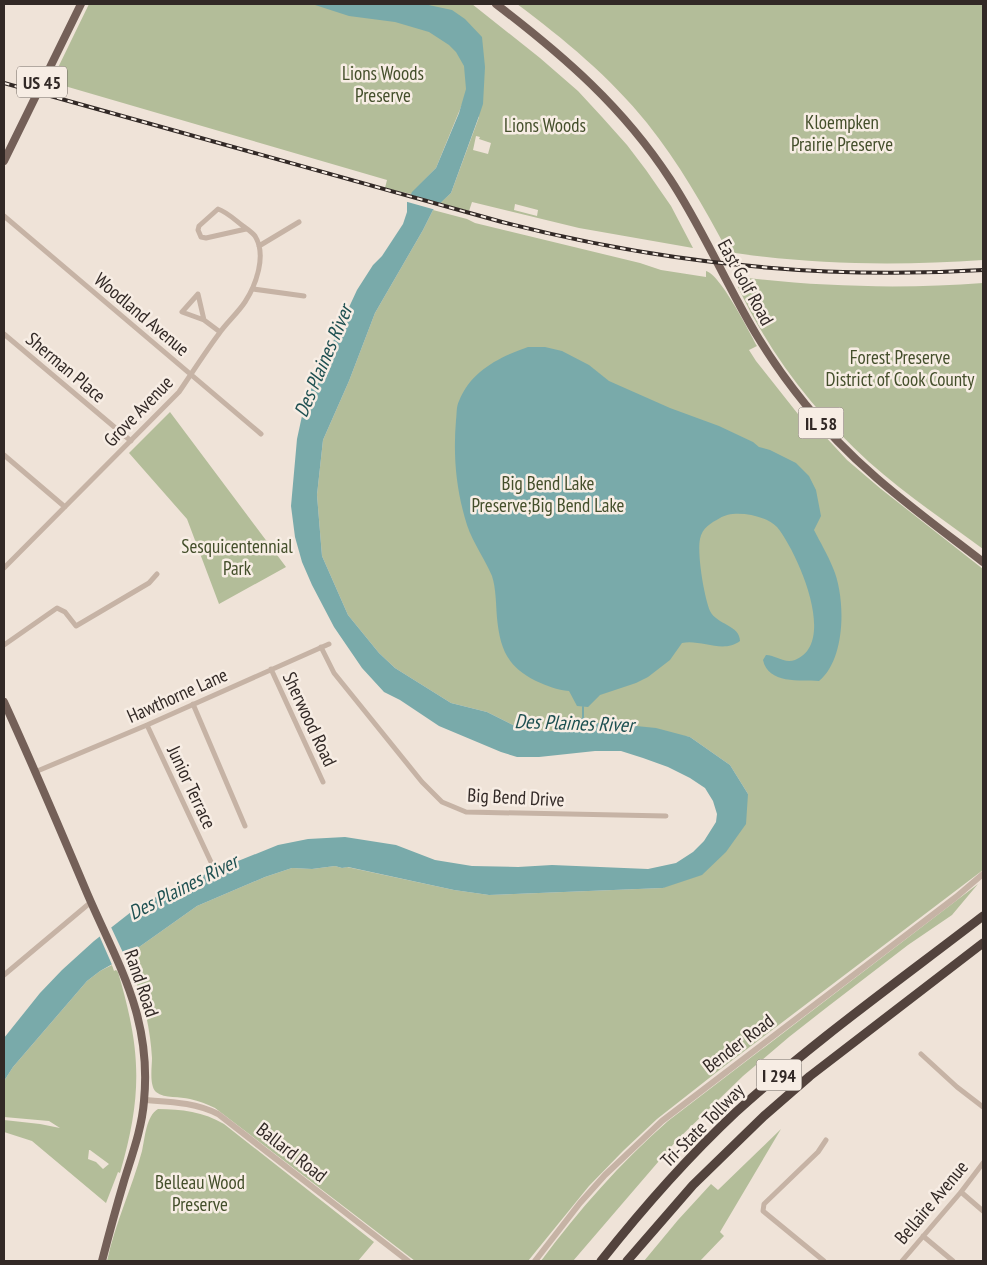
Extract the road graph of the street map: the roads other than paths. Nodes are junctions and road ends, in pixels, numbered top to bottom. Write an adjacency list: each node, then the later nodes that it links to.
1 (81, 4): 3 (main road, US 45)
2 (496, 4): 18 (main road, East Golf Road / IL 58)
3 (4, 161)
4 (4, 216): 13 (street, Woodland Avenue)
5 (299, 222): 7 (street)
6 (246, 229): 6 (street); 7 (street)
7 (259, 246): 8 (street, Grove Avenue)
8 (253, 289): 9 (street); 11 (street, Grove Avenue)
9 (304, 296)
10 (204, 320): 10 (street); 11 (street)
11 (220, 332): 13 (street, Grove Avenue)
12 (4, 334): 15 (street, Sherman Place)
13 (190, 374): 14 (street, Woodland Avenue); 15 (street, Grove Avenue)
14 (261, 434)
15 (132, 441): 17 (street, Grove Avenue)
16 (4, 455): 17 (street)
17 (65, 507): 19 (street, Grove Avenue)
18 (983, 562)
19 (4, 568)
20 (156, 574): 22 (street)
21 (329, 644): 23 (street, Hawthorne Lane)
22 (4, 645)
23 (321, 647): 24 (street, Hawthorne Lane); 30 (street, Big Bend Drive)
24 (271, 669): 26 (street, Hawthorne Lane); 29 (street, Sherwood Road)
25 (4, 702): 28 (main road, Rand Road)
26 (193, 704): 27 (street, Hawthorne Lane); 31 (street)
27 (147, 725): 28 (street, Hawthorne Lane); 32 (street, Junior Terrace)
28 (36, 772): 34 (main road, Rand Road)
29 (323, 782)
30 (666, 816)
31 (245, 826)
32 (211, 862)
33 (983, 874): 48 (street, Bender Road)
34 (91, 902): 37 (street); 39 (main road, Rand Road)
35 (983, 916): 49 (highway, Tri-State Tollway / I 294)
36 (983, 943): 50 (highway, Tri-State Tollway / I 294)
37 (4, 975)
38 (921, 1054): 40 (street)
39 (144, 1100): 46 (main road, Rand Road); 47 (street, Ballard Road)
40 (983, 1107)
41 (826, 1140): 51 (street)
42 (983, 1163): 43 (street, Bellaire Avenue)
43 (961, 1192): 44 (street); 45 (street, Bellaire Avenue)
44 (983, 1211)
45 (923, 1236): 52 (street, Bellaire Avenue); 53 (street)
46 (102, 1261)
47 (408, 1261)
48 (535, 1261)
49 (601, 1261)
50 (626, 1261)
51 (824, 1261)
52 (902, 1261)
53 (953, 1261)

